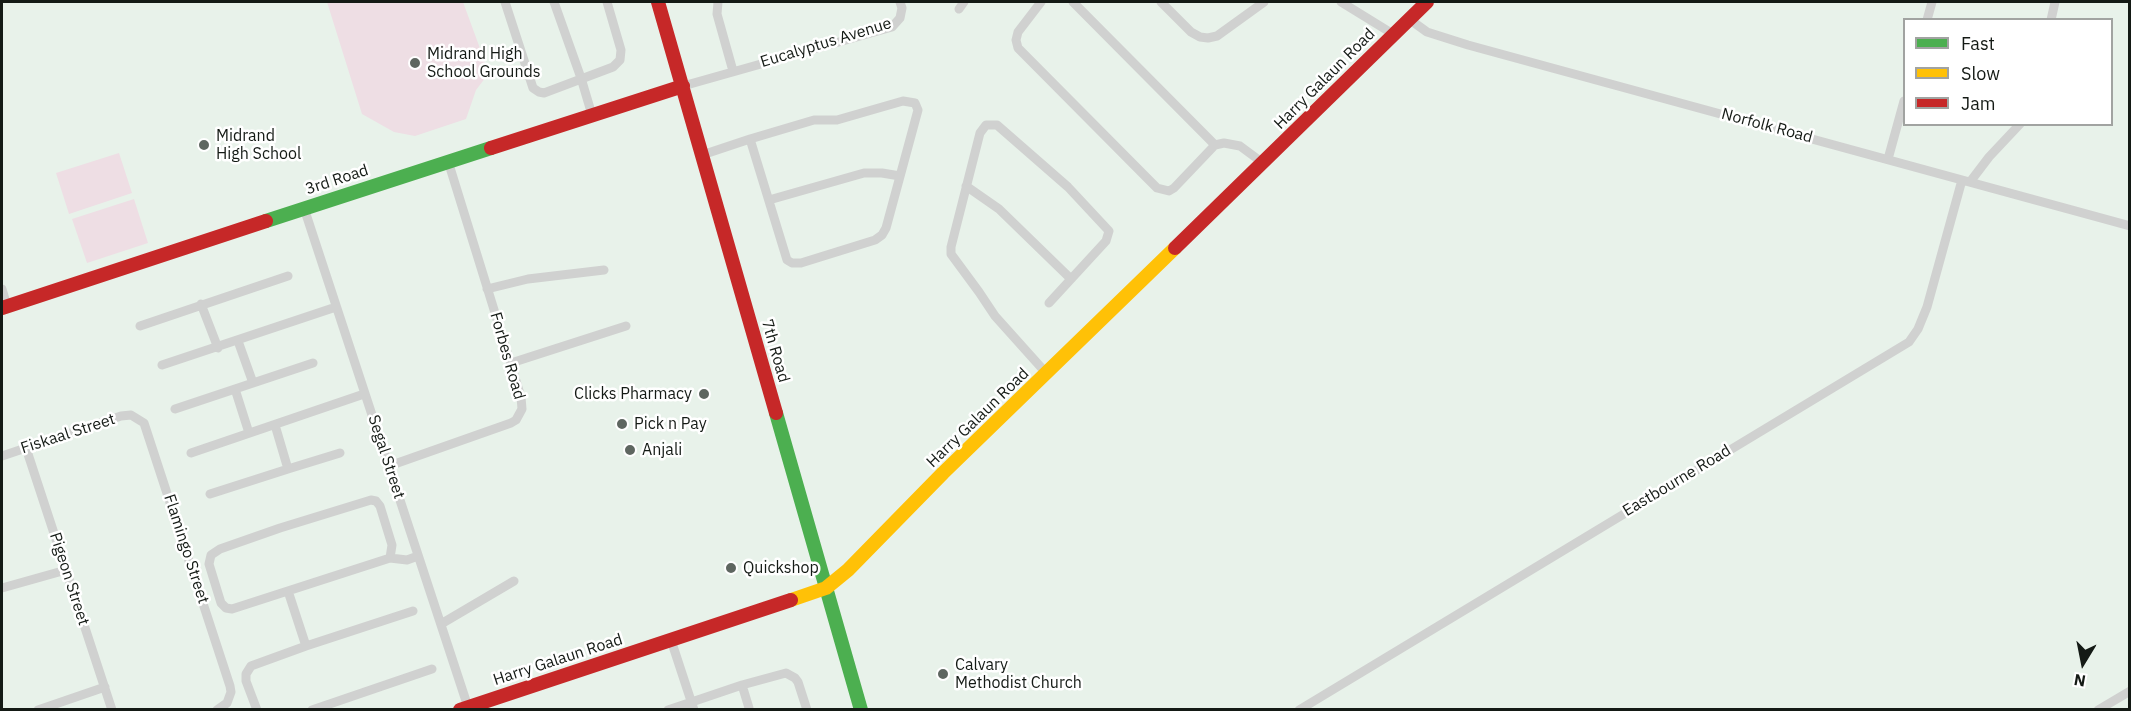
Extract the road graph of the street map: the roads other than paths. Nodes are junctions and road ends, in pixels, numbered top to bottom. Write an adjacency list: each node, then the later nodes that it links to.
1 (505, 2): 20 (street)
2 (554, 2): 20 (street)
3 (607, 2): 20 (street)
4 (658, 2): 21 (street, 7th Road)
5 (718, 2): 19 (street)
6 (900, 2): 19 (street, Eucalyptus Avenue)
7 (1041, 2): 26 (street)
8 (1073, 2): 26 (street)
9 (1161, 2): 10 (street)
10 (1264, 2)
11 (1341, 2): 18 (street)
12 (1427, 2): 17 (street, Harry Galaun Road)
13 (1932, 2): 15 (street)
14 (2055, 2): 16 (street)
15 (1928, 18)
16 (2051, 18)
17 (1409, 19): 18 (street, Harry Galaun Road); 28 (street, Norfolk Road)
18 (1393, 34): 30 (street, Harry Galaun Road)
19 (733, 71): 21 (street, Eucalyptus Avenue)
20 (581, 78): 23 (street)
21 (683, 86): 23 (street, 3rd Road); 27 (street, 7th Road)
22 (1903, 107): 28 (street)
23 (592, 115): 29 (street, 3rd Road)
24 (2018, 126): 32 (street)
25 (750, 139): 27 (street); 31 (street); 34 (street)
26 (1215, 145): 30 (street)
27 (702, 155): 73 (street, 7th Road)
28 (1888, 159): 32 (street, Norfolk Road)
29 (448, 161): 35 (street, 3rd Road); 41 (street, Forbes Road)
30 (1263, 163): 53 (street, Harry Galaun Road)
31 (900, 176): 34 (street); 34 (street)
32 (1966, 181): 36 (street, Norfolk Road); 94 (street, Eastbourne Road)
33 (966, 186): 39 (street); 39 (street); 53 (street)
34 (769, 200)
35 (304, 208): 44 (street, 3rd Road); 45 (street, Segal Street)
36 (2130, 226)
37 (604, 270): 41 (street)
38 (288, 276): 43 (street)
39 (1071, 279): 42 (street)
40 (2, 289): 44 (street)
41 (488, 289): 51 (street, Forbes Road)
42 (1049, 303)
43 (201, 304): 46 (street); 49 (street)
44 (4, 307)
45 (336, 307): 48 (street); 56 (street, Segal Street)
46 (140, 326)
47 (626, 326): 51 (street)
48 (238, 341): 49 (street); 54 (street)
49 (218, 348): 52 (street)
50 (313, 363): 54 (street)
51 (511, 363): 65 (street, Forbes Road)
52 (162, 365)
53 (1047, 374): 73 (street, Harry Galaun Road)
54 (253, 383): 55 (street)
55 (235, 389): 57 (street); 60 (street)
56 (364, 394): 59 (street); 65 (street, Segal Street)
57 (175, 409)
58 (135, 417): 61 (street, Fiskaal Street); 88 (street, Flamingo Street)
59 (274, 425): 60 (street); 66 (street)
60 (249, 434): 62 (street)
61 (26, 448): 64 (street, Fiskaal Street); 70 (street, Pigeon Street)
62 (191, 453)
63 (340, 453): 66 (street)
64 (2, 456)
65 (389, 466): 68 (street, Segal Street)
66 (288, 469): 67 (street)
67 (210, 494)
68 (418, 556): 69 (street); 76 (street, Segal Street)
69 (390, 558): 74 (street); 74 (street)
70 (66, 570): 72 (street); 81 (street, Pigeon Street)
71 (514, 581): 76 (street)
72 (2, 588)
73 (826, 588): 77 (street, Harry Galaun Road); 93 (street, 7th Road)
74 (288, 591): 78 (street)
75 (413, 611): 78 (street)
76 (441, 624): 84 (street, Segal Street)
77 (671, 640): 83 (street); 84 (street, Harry Galaun Road)
78 (306, 646): 89 (street)
79 (432, 669): 90 (street)
80 (742, 685): 83 (street); 85 (street); 92 (street)
81 (105, 687): 86 (street); 87 (street, Pigeon Street)
82 (2130, 691): 95 (street)
83 (693, 706): 91 (street)
84 (464, 708)
85 (749, 708)
86 (38, 710)
87 (112, 710)
88 (217, 710)
89 (257, 710)
90 (312, 710)
91 (668, 710)
92 (807, 710)
93 (861, 710)
94 (1299, 710)
95 (2098, 710)

